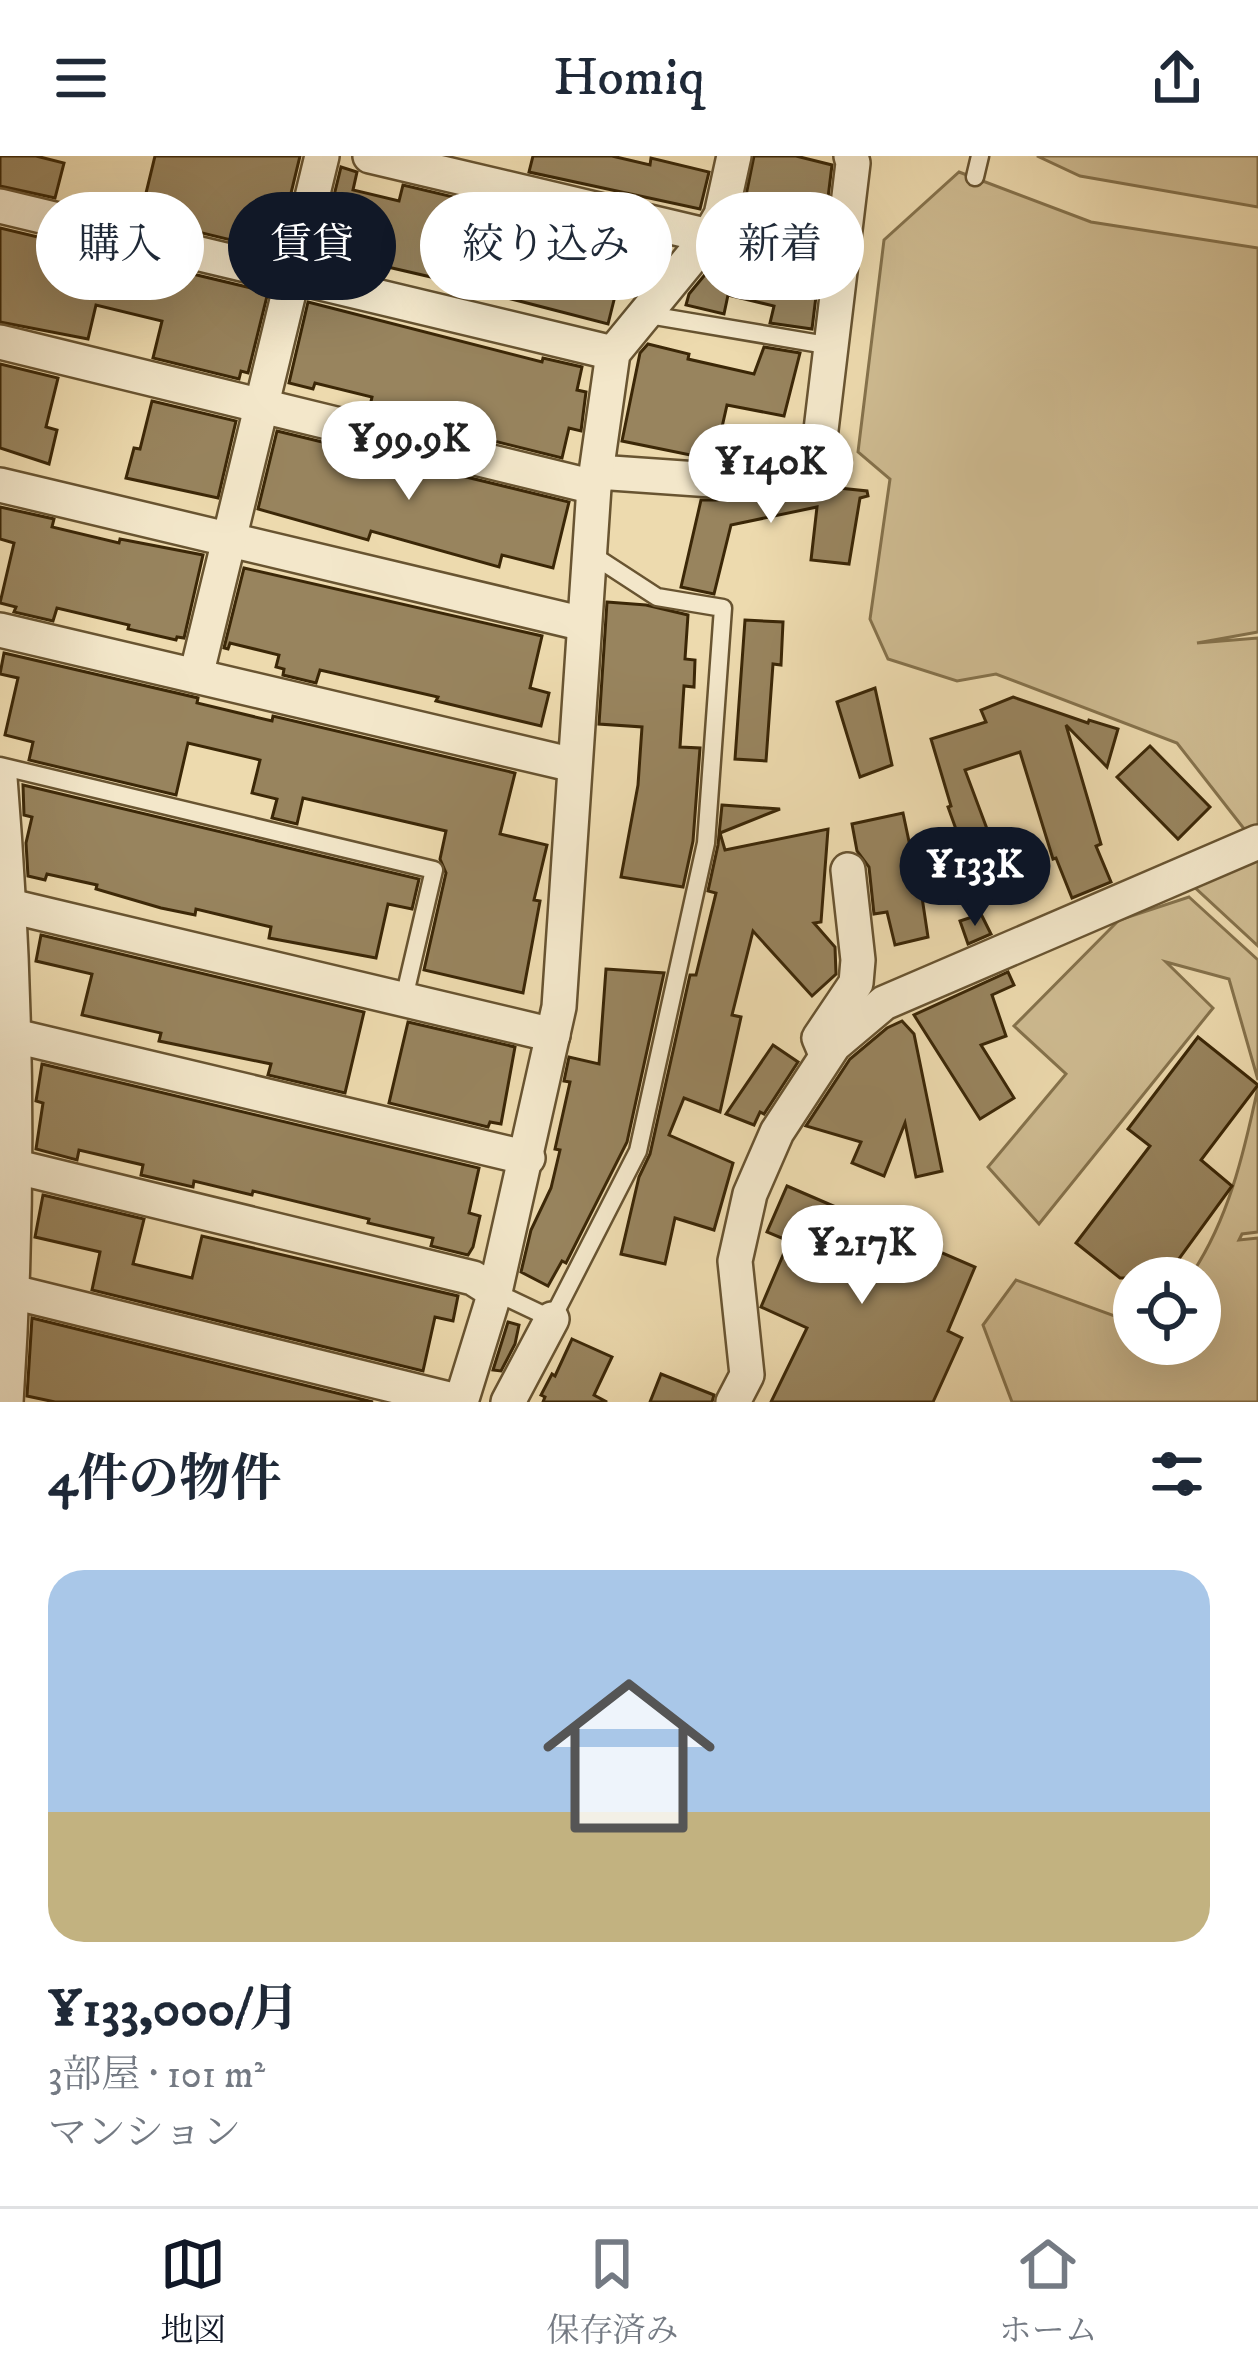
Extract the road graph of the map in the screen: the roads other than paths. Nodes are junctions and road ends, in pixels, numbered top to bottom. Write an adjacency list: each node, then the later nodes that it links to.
1 (322, 156): 7 (street)
2 (370, 156): 10 (street)
3 (734, 156): 8 (street)
4 (980, 156): 6 (lane)
5 (853, 158): 17 (street)
6 (975, 177)
7 (313, 192)
8 (726, 192)
9 (0, 206): 12 (street)
10 (696, 233)
11 (696, 252): 15 (street)
12 (228, 261)
13 (286, 300): 19 (street)
14 (392, 300): 18 (street)
15 (642, 314): 17 (lane); 18 (street)
16 (0, 342): 19 (street)
17 (832, 346): 20 (street)
18 (613, 353): 20 (street)
19 (261, 406): 20 (street); 22 (street)
20 (596, 479): 23 (street)
21 (0, 485): 22 (street)
22 (229, 539): 24 (street); 26 (street)
23 (591, 554): 24 (street); 41 (lane)
24 (584, 624): 27 (street)
25 (0, 630): 26 (street)
26 (196, 676): 27 (street)
27 (574, 764): 34 (street)
28 (0, 766): 33 (lane)
29 (0, 778): 32 (street)
30 (1258, 842): 36 (street)
31 (848, 870): 36 (street)
32 (10, 906): 33 (street); 35 (street)
33 (404, 998): 34 (street)
34 (553, 1035): 37 (street)
35 (15, 1036): 37 (street); 38 (street)
36 (827, 1056): 45 (street)
37 (528, 1158): 40 (street)
38 (17, 1167): 39 (street); 40 (street)
39 (13, 1292): 42 (street); 43 (street)
40 (495, 1292): 41 (lane); 43 (street)
41 (552, 1319): 44 (street)
42 (6, 1402)
43 (461, 1402)
44 (508, 1402)
45 (733, 1402)

